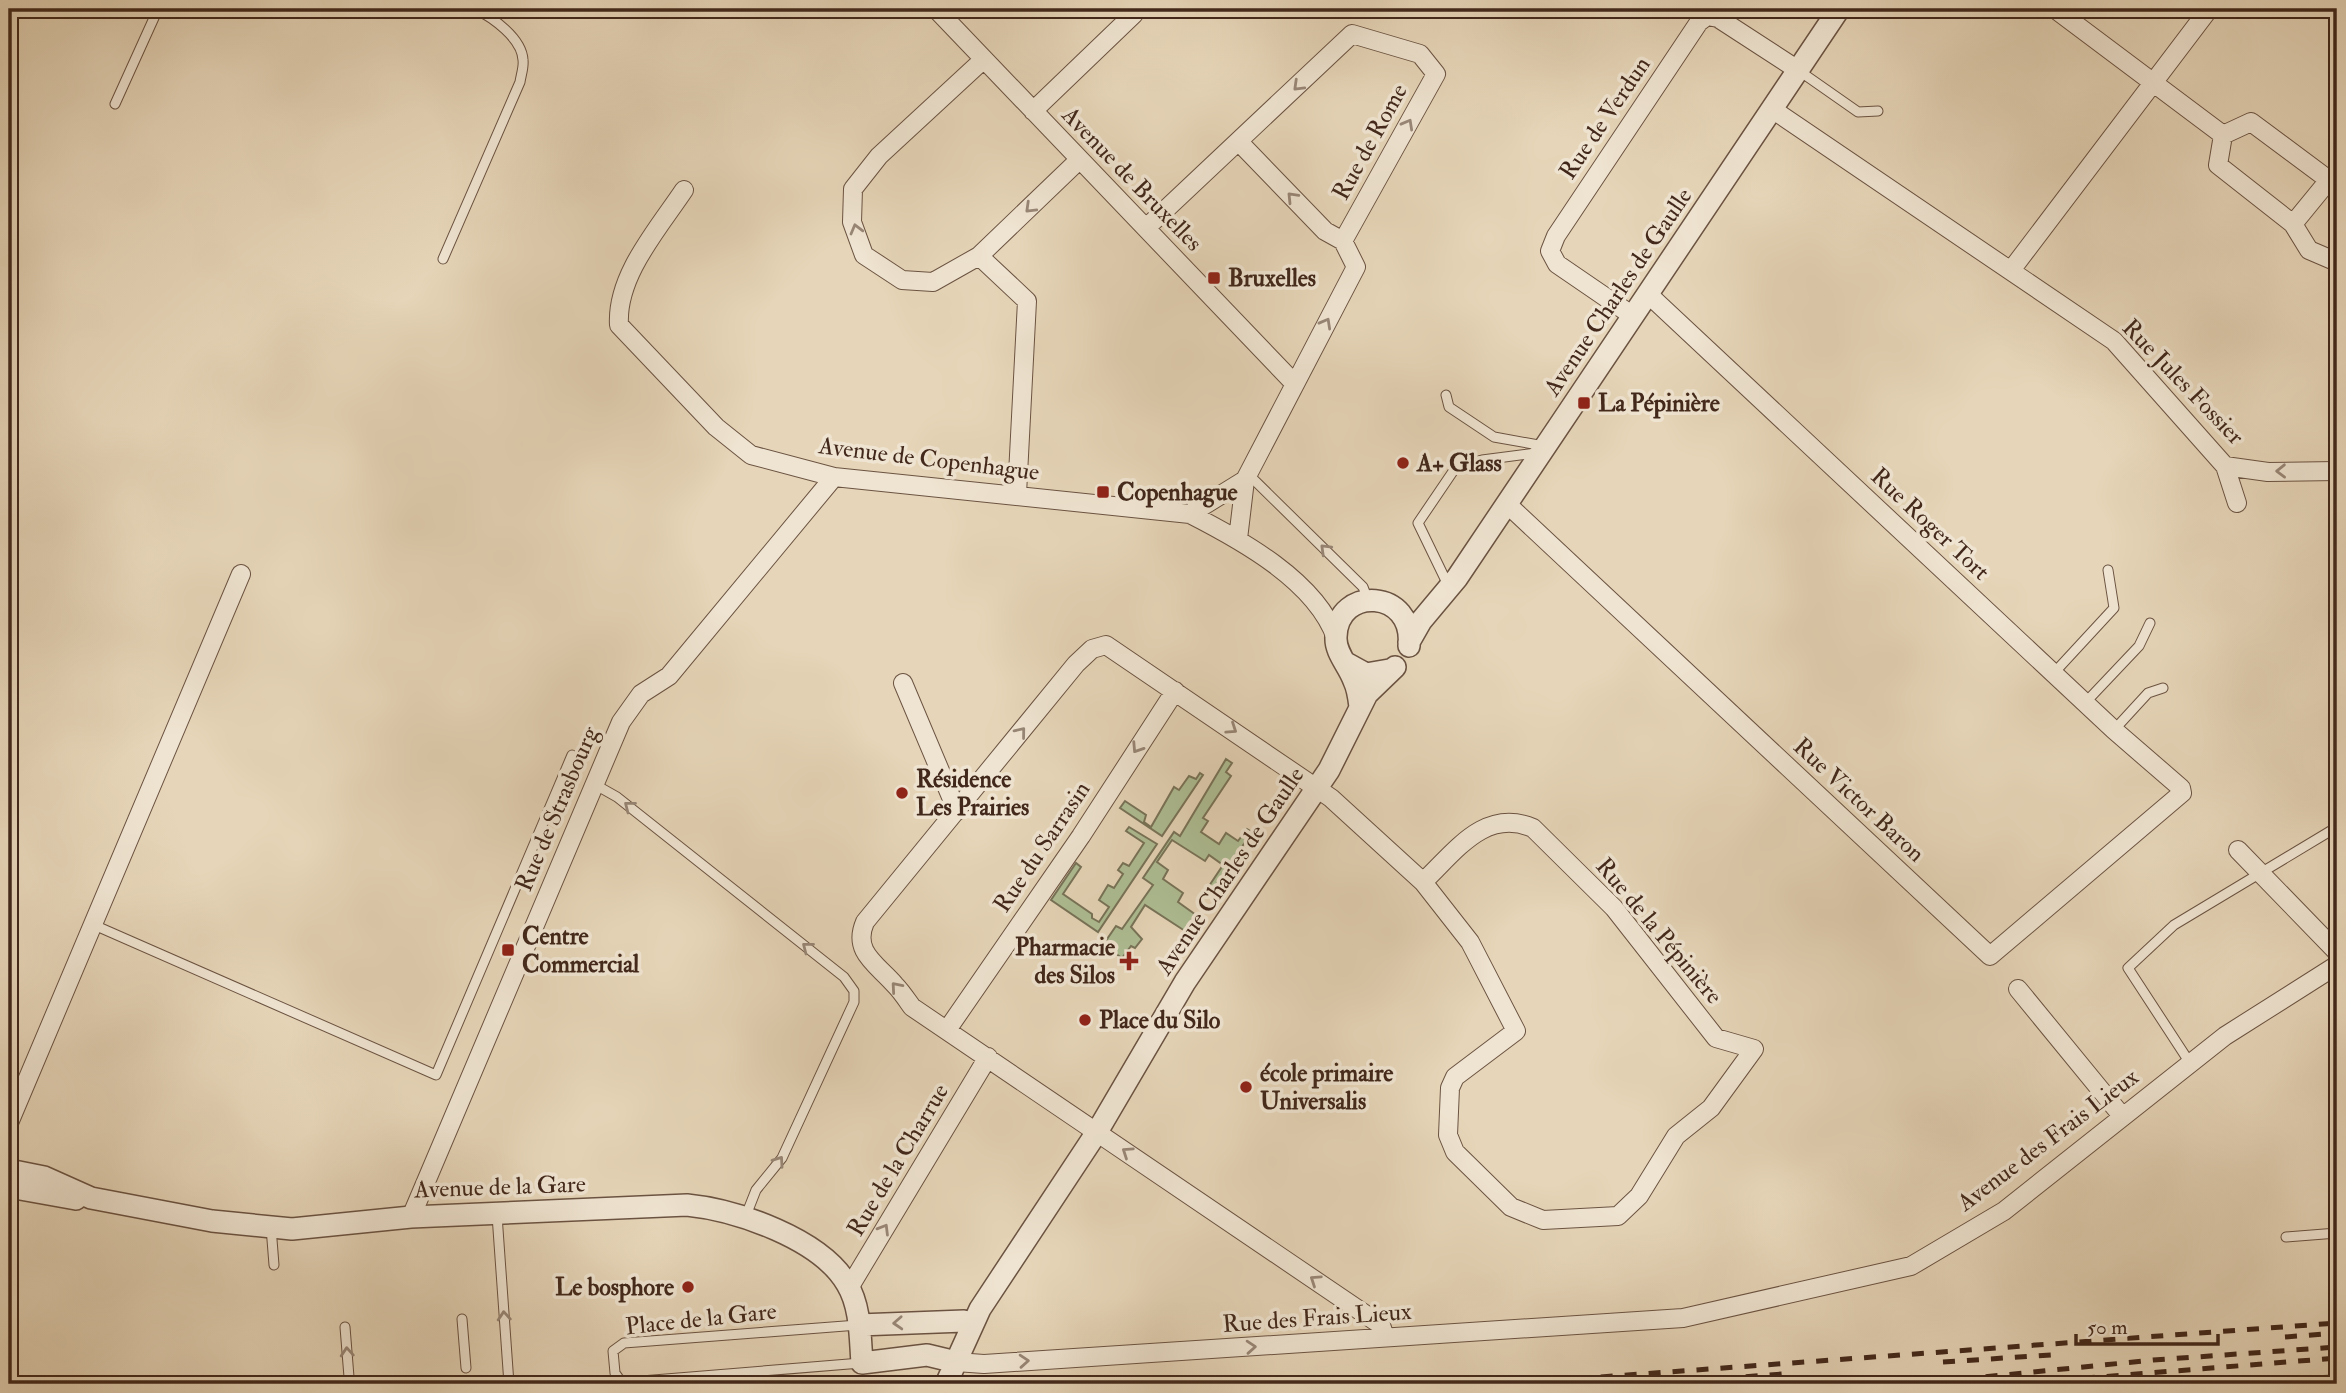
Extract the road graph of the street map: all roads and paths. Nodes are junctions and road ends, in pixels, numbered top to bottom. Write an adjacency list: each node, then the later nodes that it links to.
1 (158, 9): 11 (lane)
2 (475, 9): 24 (lane)
3 (936, 9): 8 (street, Avenue de Bruxelles)
4 (1839, 9): 9 (street, Avenue Charles de Gaulle)
5 (2055, 9): 10 (street)
6 (2210, 9): 10 (street)
7 (1134, 13): 13 (street)
8 (984, 59): 13 (street, Avenue de Bruxelles); 23 (street, one-way to 8)
9 (1798, 70): 12 (street, Avenue Charles de Gaulle); 14 (lane); 28 (street, Rue de Verdun)
10 (2153, 83): 15 (street); 26 (street)
11 (115, 104)
12 (1772, 109): 26 (street, Rue Jules Fossier); 27 (street, Avenue Charles de Gaulle)
13 (1033, 111): 17 (street, Avenue de Bruxelles)
14 (1878, 111)
15 (2223, 135): 18 (street); 20 (street)
16 (1239, 142): 21 (street, Rue de Rome); 22 (street, one-way to 16); 22 (street, Rue de Rome, one-way to 16)
17 (1079, 160): 21 (street, Avenue de Bruxelles); 23 (street, one-way to 23)
18 (2333, 183): 20 (street)
19 (684, 190): 34 (street, Avenue de Copenhague)
20 (2293, 224): 25 (street)
21 (1146, 228): 29 (street, Avenue de Bruxelles)
22 (1343, 241): 29 (street, one-way to 22)
23 (979, 256): 36 (street)
24 (443, 259)
25 (2337, 262)
26 (2011, 270): 32 (street, Rue Jules Fossier)
27 (1648, 294): 28 (street, Avenue Charles de Gaulle); 51 (street, Rue Roger Tort)
28 (1633, 316): 31 (street, Avenue Charles de Gaulle)
29 (1294, 383): 35 (street)
30 (1446, 395): 31 (lane)
31 (1544, 449): 37 (street, Avenue Charles de Gaulle); 43 (lane)
32 (2225, 466): 33 (street, Rue Jules Fossier, one-way to 32); 38 (street)
33 (2337, 471)
34 (834, 477): 36 (street, Avenue de Copenhague); 59 (street, Rue de Strasbourg)
35 (1247, 477): 39 (street); 40 (street); 45 (lane, one-way to 35)
36 (1017, 495): 39 (street, Avenue de Copenhague)
37 (1507, 503): 43 (street, Avenue Charles de Gaulle); 61 (street, Rue Victor Baron)
38 (2237, 503)
39 (1190, 514): 40 (street)
40 (1238, 539): 44 (street)
41 (2108, 570): 51 (lane)
42 (241, 574): 67 (street)
43 (1443, 596): 45 (street); 48 (street, Avenue Charles de Gaulle)
44 (1313, 597): 45 (street); 47 (street)
45 (1371, 602): 47 (street); 48 (street)
46 (2150, 622): 55 (lane)
47 (1336, 638): 49 (street)
48 (1409, 642): 50 (street)
49 (1346, 663): 50 (street); 56 (street)
50 (1395, 667): 56 (street, Avenue Charles de Gaulle)
51 (2053, 674): 55 (street, Rue Roger Tort)
52 (903, 683): 62 (street)
53 (2162, 688): 57 (lane)
54 (1175, 691): 60 (street, one-way to 60); 62 (street, one-way to 54); 71 (street, Rue du Sarrasin, one-way to 71)
55 (2085, 703): 57 (street, Rue Roger Tort)
56 (1360, 708): 60 (street, Avenue Charles de Gaulle)
57 (2114, 730): 61 (street, Rue Roger Tort)
58 (572, 755): 67 (lane)
59 (594, 784): 81 (street, Rue de Strasbourg); 82 (lane, one-way to 59)
60 (1317, 788): 66 (street); 76 (street, Avenue Charles de Gaulle)
61 (2180, 788)
62 (957, 811): 71 (street, one-way to 62)
63 (2337, 827): 65 (lane)
64 (2238, 850): 65 (street)
65 (2259, 872): 68 (street); 73 (lane)
66 (1423, 882): 66 (street, Rue de la Pépinière)
67 (94, 925): 75 (street)
68 (2337, 952)
69 (2337, 965): 73 (street, Avenue des Frais Lieux)
70 (2018, 989): 74 (street)
71 (947, 1030): 72 (street)
72 (988, 1057): 76 (street); 87 (street, Rue de la Charrue, one-way to 72)
73 (2190, 1063): 74 (street, Avenue des Frais Lieux)
74 (2122, 1116): 88 (street, Avenue des Frais Lieux)
75 (9, 1122)
76 (1097, 1132): 92 (street, Avenue Charles de Gaulle); 93 (street, one-way to 76)
77 (9, 1170): 79 (street, Avenue de la Gare)
78 (9, 1187): 79 (street, Avenue de la Gare)
79 (91, 1198): 83 (street, Avenue de la Gare)
80 (497, 1214): 81 (street, Avenue de la Gare); 82 (street, Avenue de la Gare); 98 (lane, one-way to 80)
81 (411, 1217): 83 (street, Avenue de la Gare)
82 (744, 1219): 87 (street, Avenue de la Gare)
83 (271, 1227): 86 (lane)
84 (2337, 1233): 85 (lane)
85 (2286, 1237)
86 (274, 1265)
87 (849, 1287): 90 (street, Avenue de la Gare)
88 (1682, 1318): 93 (street, Rue des Frais Lieux)
89 (462, 1319): 95 (lane)
90 (859, 1325): 92 (street, one-way to 90); 94 (street, Avenue de la Gare); 97 (lane, Place de la Gare)
91 (345, 1328): 96 (lane, one-way to 91)
92 (956, 1335): 93 (street, Rue des Frais Lieux, one-way to 93); 94 (street); 99 (street); 100 (street, Avenue Charles de Gaulle)
93 (1385, 1337)
94 (862, 1363): 97 (lane, Place de la Gare)
95 (466, 1368)
96 (349, 1377)
97 (619, 1382)
98 (509, 1384)
99 (939, 1384)
100 (946, 1384)

